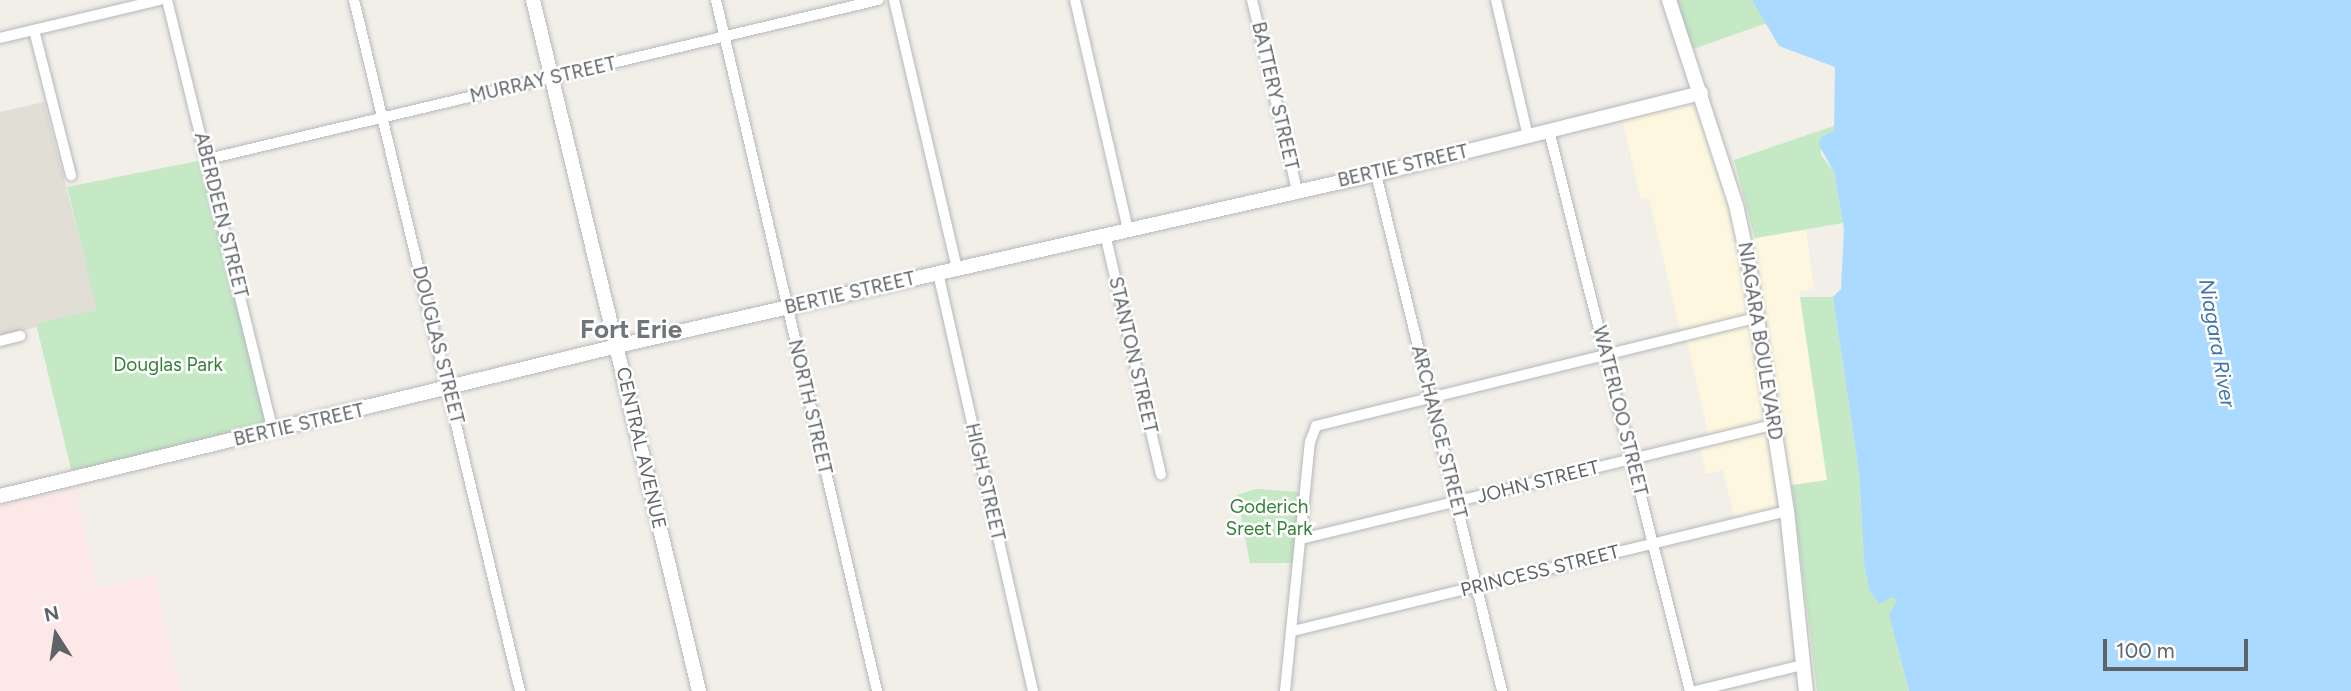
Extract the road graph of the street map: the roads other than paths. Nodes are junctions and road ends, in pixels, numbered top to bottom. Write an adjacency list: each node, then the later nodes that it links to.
1 (160, 0): 12 (street)
2 (167, 0): 20 (street, ABERDEEN STREET)
3 (354, 0): 17 (street, DOUGLAS STREET)
4 (533, 0): 15 (street, CENTRAL AVENUE)
5 (716, 0): 13 (street, NORTH STREET)
6 (878, 0): 13 (street, MURRAY STREET)
7 (894, 0): 26 (street)
8 (1075, 0): 24 (street)
9 (1252, 0): 23 (street, BATTERY STREET)
10 (1496, 0): 19 (street)
11 (1668, 0): 16 (street, NIAGARA BOULEVARD)
12 (34, 30): 14 (street); 22 (street)
13 (724, 37): 15 (street, MURRAY STREET); 28 (street, NORTH STREET)
14 (0, 38)
15 (552, 78): 17 (street, MURRAY STREET); 32 (street, CENTRAL AVENUE)
16 (1701, 93): 18 (street, BERTIE STREET); 29 (street, NIAGARA BOULEVARD)
17 (381, 118): 20 (street, MURRAY STREET); 34 (street, DOUGLAS STREET)
18 (1549, 131): 19 (street, BERTIE STREET); 33 (street, WATERLOO STREET)
19 (1528, 136): 21 (street, BERTIE STREET)
20 (208, 159): 37 (street, ABERDEEN STREET)
21 (1376, 174): 23 (street, BERTIE STREET); 35 (street, ARCHANGE STREET)
22 (71, 175)
23 (1297, 191): 24 (street, BERTIE STREET)
24 (1128, 229): 25 (street, BERTIE STREET)
25 (1105, 234): 26 (street, BERTIE STREET); 39 (street, STANTON STREET)
26 (957, 268): 27 (street, BERTIE STREET)
27 (938, 273): 28 (street, BERTIE STREET); 51 (street, HIGH STREET)
28 (787, 308): 32 (street, BERTIE STREET); 50 (street, NORTH STREET)
29 (1757, 318): 33 (street); 36 (street, NIAGARA BOULEVARD)
30 (20, 336): 31 (street)
31 (0, 341)
32 (617, 346): 34 (street, BERTIE STREET); 49 (street, CENTRAL AVENUE)
33 (1607, 354): 35 (street); 38 (street, WATERLOO STREET)
34 (449, 389): 37 (street, BERTIE STREET); 48 (street, DOUGLAS STREET)
35 (1431, 397): 41 (street, ARCHANGE STREET); 43 (street)
36 (1775, 424): 38 (street, JOHN STREET); 42 (street, NIAGARA BOULEVARD)
37 (274, 431): 40 (street, BERTIE STREET)
38 (1632, 459): 41 (street, JOHN STREET); 44 (street, WATERLOO STREET)
39 (1161, 475)
40 (0, 496)
41 (1457, 502): 43 (street, JOHN STREET); 45 (street, ARCHANGE STREET)
42 (1787, 511): 44 (street, PRINCESS STREET); 47 (street, NIAGARA BOULEVARD)
43 (1301, 539): 46 (street)
44 (1654, 543): 45 (street, PRINCESS STREET); 54 (street, WATERLOO STREET)
45 (1477, 587): 46 (street, PRINCESS STREET); 53 (street, ARCHANGE STREET)
46 (1293, 631): 52 (street)
47 (1803, 665): 55 (street); 56 (street, NIAGARA BOULEVARD)
48 (520, 691)
49 (699, 691)
50 (877, 691)
51 (1033, 691)
52 (1285, 691)
53 (1502, 691)
54 (1690, 691)
55 (1696, 691)
56 (1806, 691)

